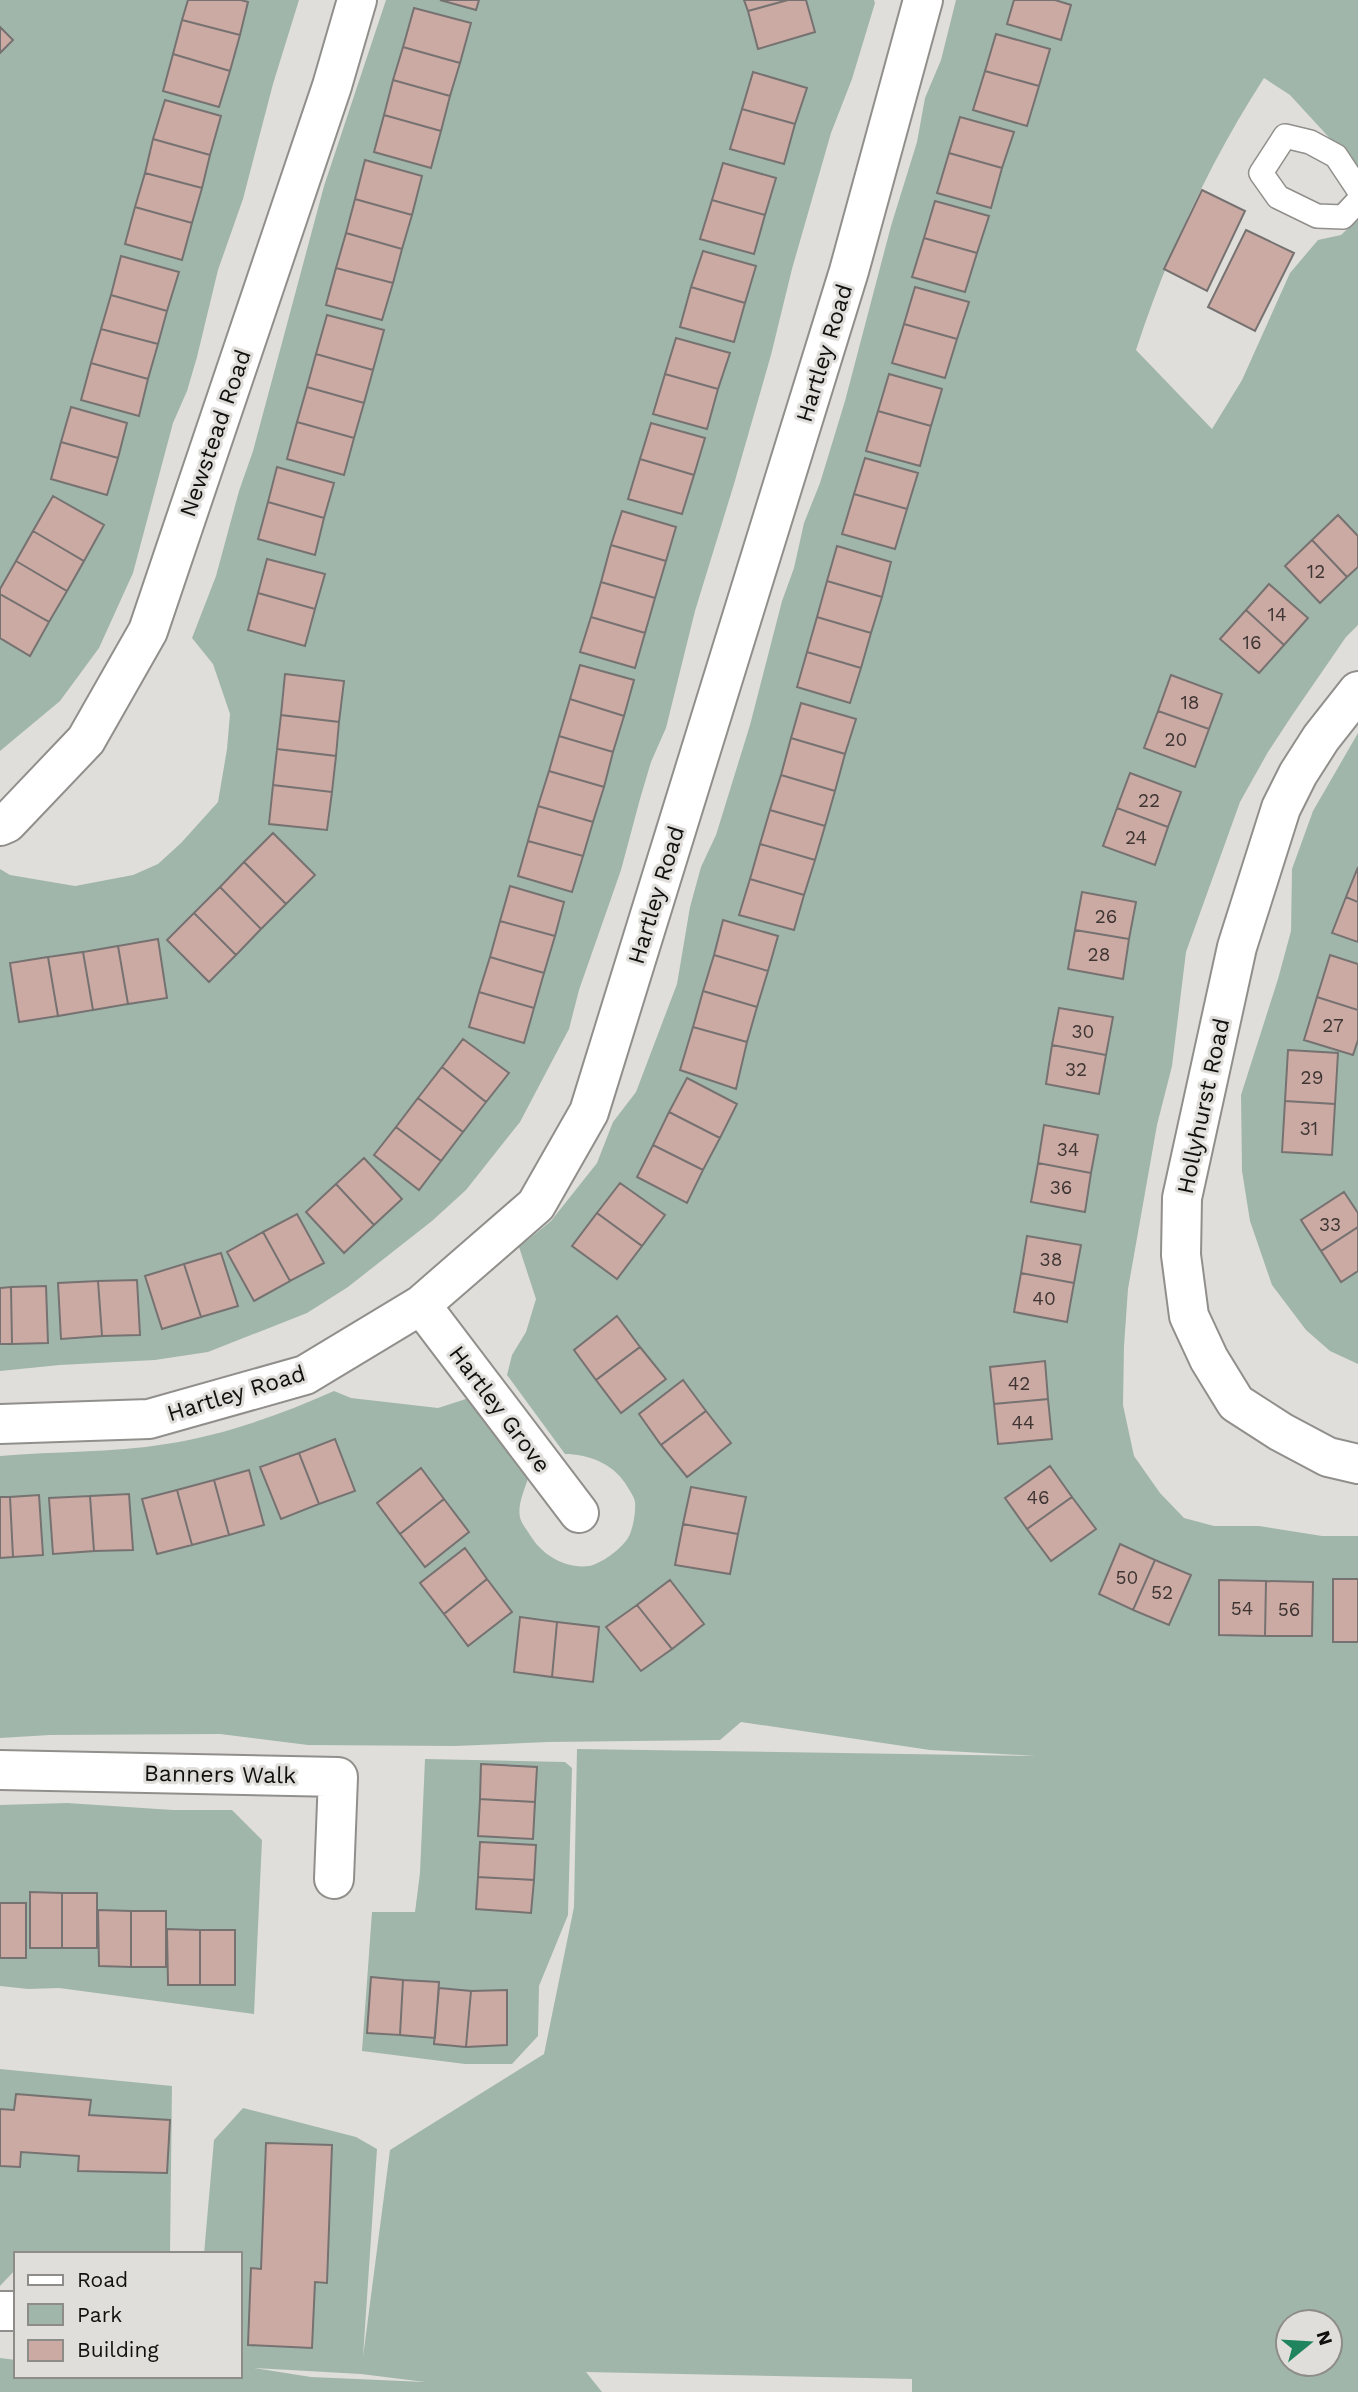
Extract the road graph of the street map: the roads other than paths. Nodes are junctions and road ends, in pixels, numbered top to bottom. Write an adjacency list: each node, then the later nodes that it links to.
1 (357, 0): 6 (street, Newstead Road)
2 (923, 0): 7 (street, Hartley Road)
3 (1358, 189): 4 (lane)
4 (1358, 201)
5 (1358, 691): 9 (street, Hollyhurst Road)
6 (0, 826)
7 (421, 1305): 8 (street, Hartley Road); 10 (street, Hartley Grove)
8 (0, 1424)
9 (1358, 1464)
10 (579, 1513)
11 (0, 1770): 12 (street, Banners Walk)
12 (334, 1879)

